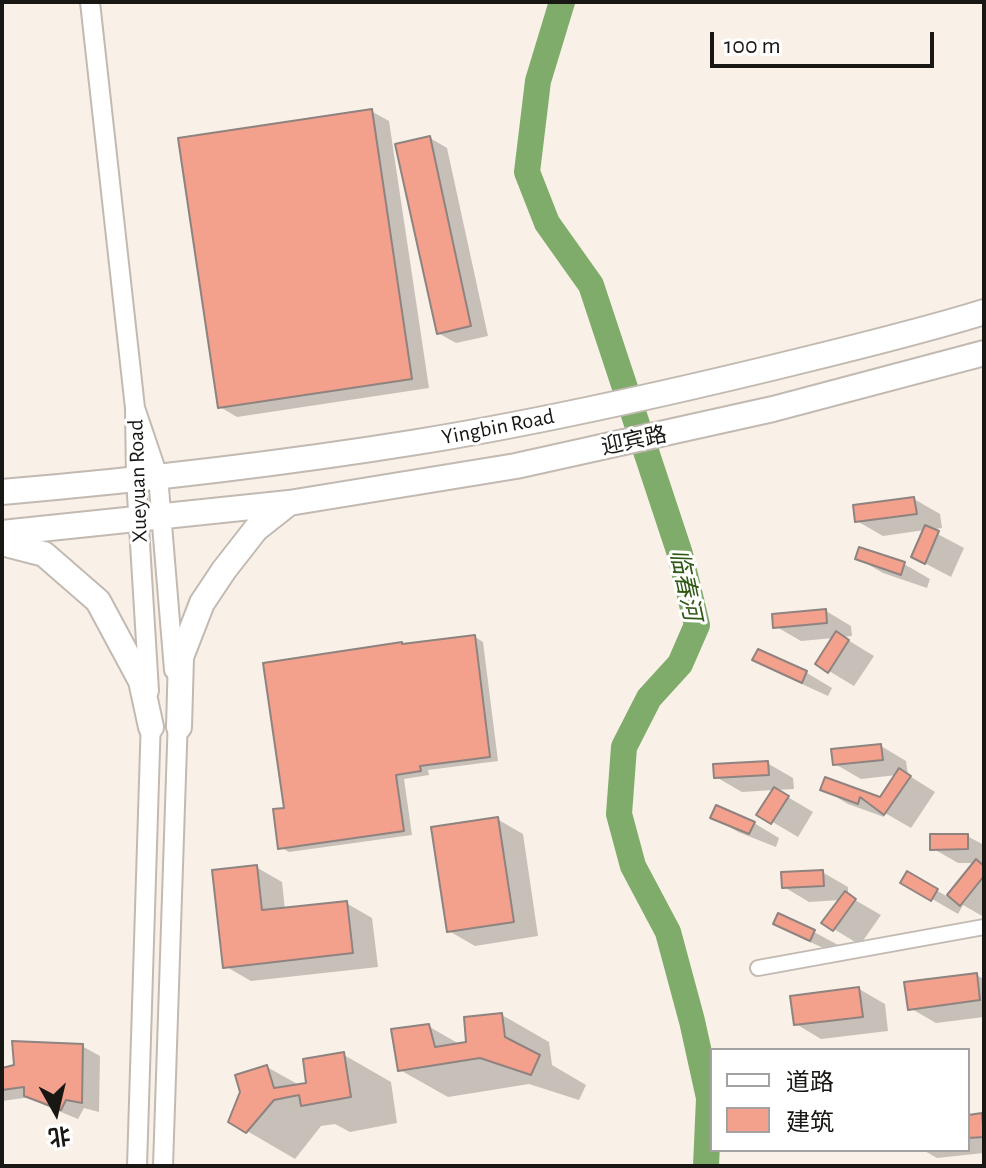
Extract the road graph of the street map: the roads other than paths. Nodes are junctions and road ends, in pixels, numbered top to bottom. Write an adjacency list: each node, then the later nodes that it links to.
1 (90, 2): 5 (main road, Xueyuan Road)
2 (984, 312): 5 (highway, Yingbin Road)
3 (984, 353): 4 (highway, 迎宾路)
4 (568, 455): 7 (highway, Yingbin Road)
5 (147, 477): 6 (highway, Yingbin Road); 8 (main road, Xueyuan Road)
6 (2, 492)
7 (289, 503): 8 (highway, Yingbin Road); 12 (highway)
8 (150, 518): 9 (highway, Yingbin Road); 11 (main road, Xueyuan Road); 12 (main road, Xueyuan Road)
9 (2, 533)
10 (2, 543): 11 (highway)
11 (151, 727): 15 (main road, Xueyuan Road)
12 (179, 727): 16 (main road, Xueyuan Road)
13 (984, 927): 14 (street)
14 (758, 968)
15 (137, 1166)
16 (163, 1166)

